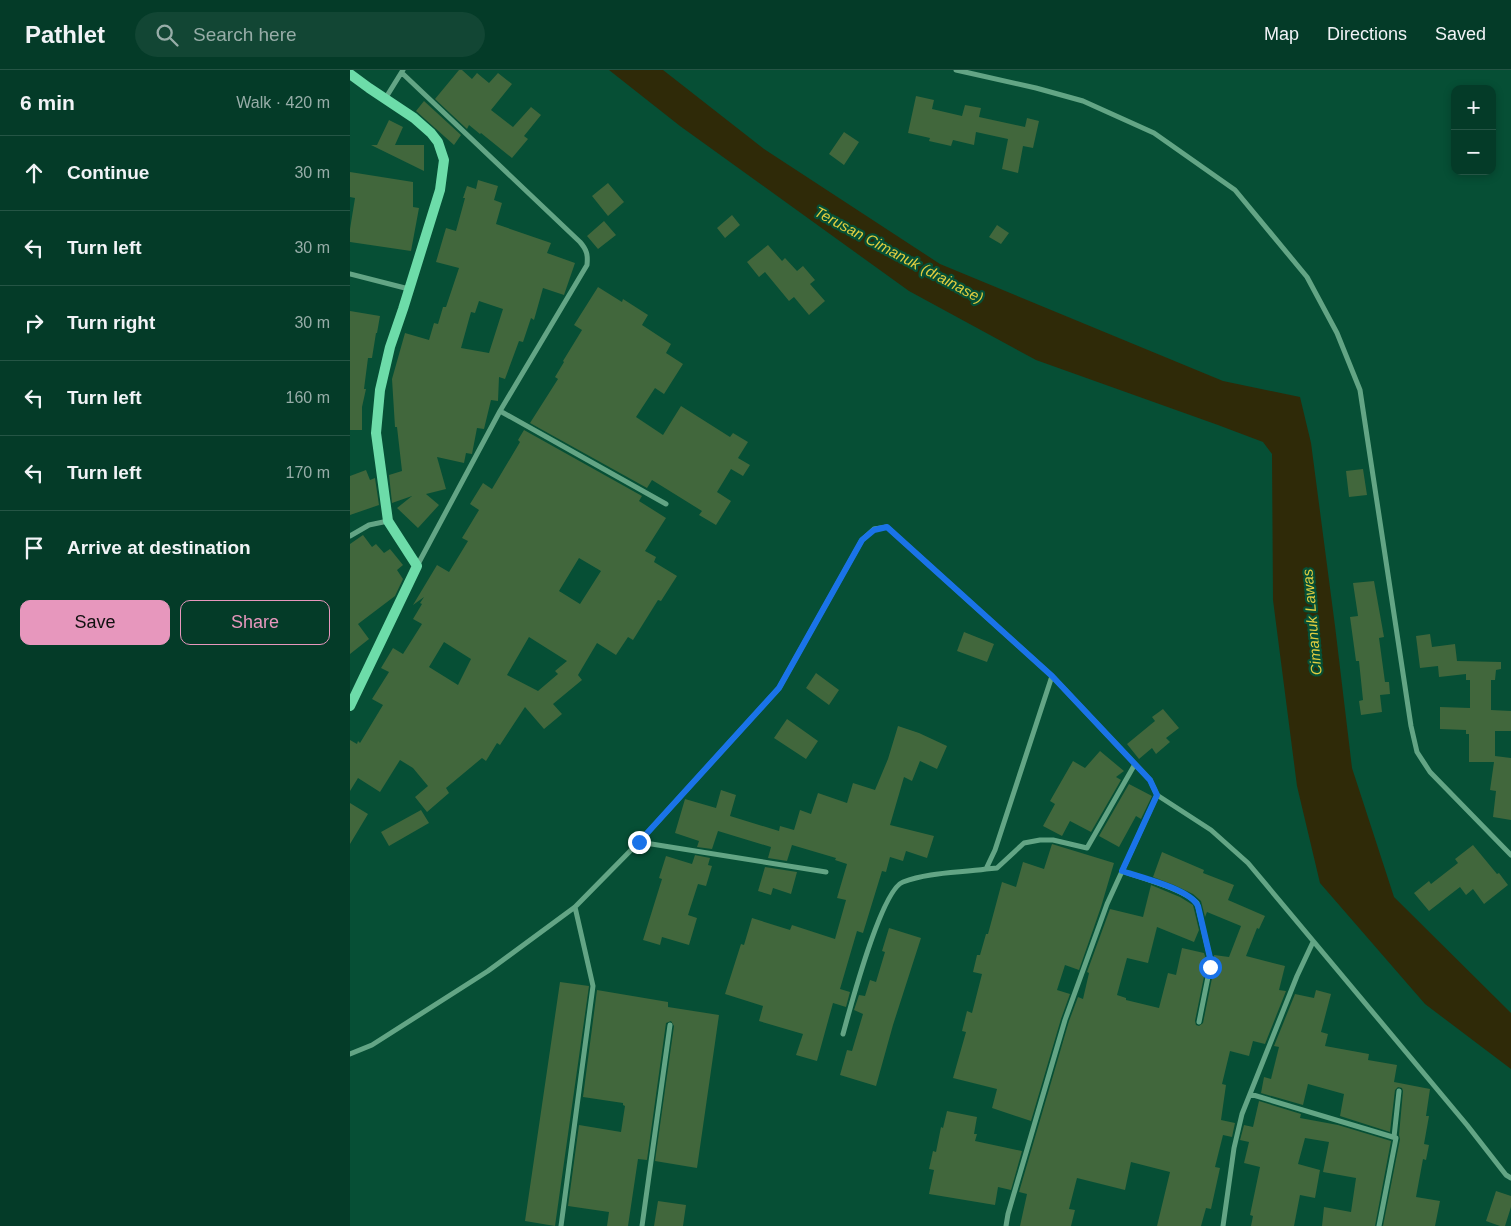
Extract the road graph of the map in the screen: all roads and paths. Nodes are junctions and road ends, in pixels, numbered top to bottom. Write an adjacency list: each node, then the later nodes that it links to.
1 (956, 70): 17 (street)
2 (403, 71): 4 (street); 7 (street)
3 (350, 74): 4 (street)
4 (384, 99): 6 (street)
5 (350, 274): 6 (street)
6 (409, 290): 9 (street)
7 (500, 411): 8 (street); 11 (street)
8 (666, 504)
9 (388, 521): 10 (street); 11 (street)
10 (350, 536)
11 (417, 566): 13 (street)
12 (1052, 676): 14 (street); 16 (street); 18 (street)
13 (350, 706)
14 (1135, 764): 15 (street); 18 (street)
15 (1157, 795): 19 (street); 22 (street)
16 (639, 842): 20 (street); 21 (street)
17 (1511, 855)
18 (986, 869): 25 (street)
19 (1122, 871): 23 (street); 33 (street)
20 (826, 872)
21 (575, 907): 26 (street); 31 (street)
22 (1313, 942): 28 (street); 30 (street)
23 (1198, 1022)
24 (670, 1025): 32 (street)
25 (843, 1034)
26 (350, 1054)
27 (1400, 1091): 29 (street)
28 (1250, 1094): 29 (street); 34 (street)
29 (1394, 1137): 35 (street)
30 (1509, 1178)
31 (561, 1226)
32 (642, 1226)
33 (1006, 1226)
34 (1223, 1226)
35 (1379, 1226)

